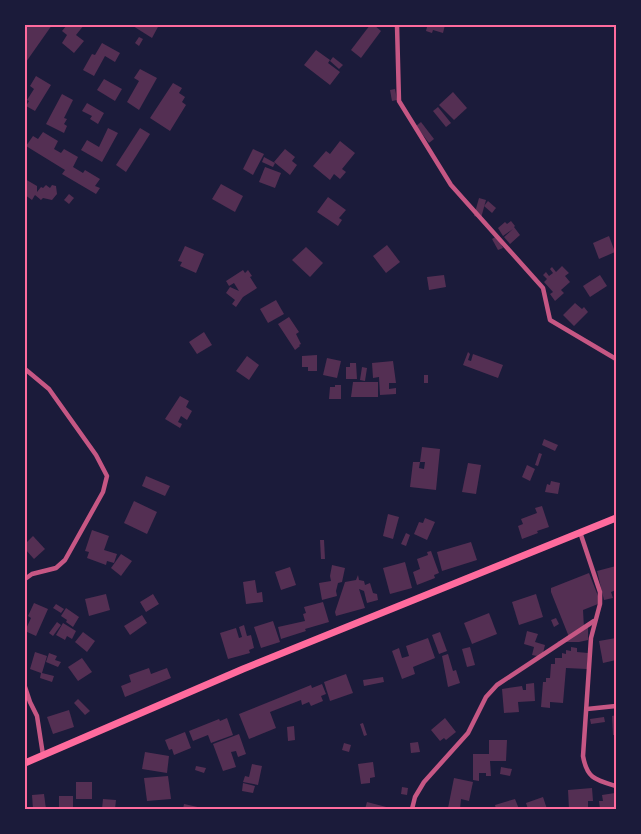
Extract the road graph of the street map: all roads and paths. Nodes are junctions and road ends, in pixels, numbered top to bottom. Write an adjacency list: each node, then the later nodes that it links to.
1 (397, 25): 2 (street)
2 (616, 359)
3 (25, 369): 6 (street)
4 (616, 518): 5 (main road)
5 (580, 532): 7 (street); 11 (main road)
6 (25, 579)
7 (594, 622): 10 (street); 14 (street)
8 (25, 687): 11 (street)
9 (616, 706): 10 (street)
10 (587, 709): 13 (street)
11 (43, 755): 12 (main road)
12 (25, 763)
13 (616, 786)
14 (412, 809)

